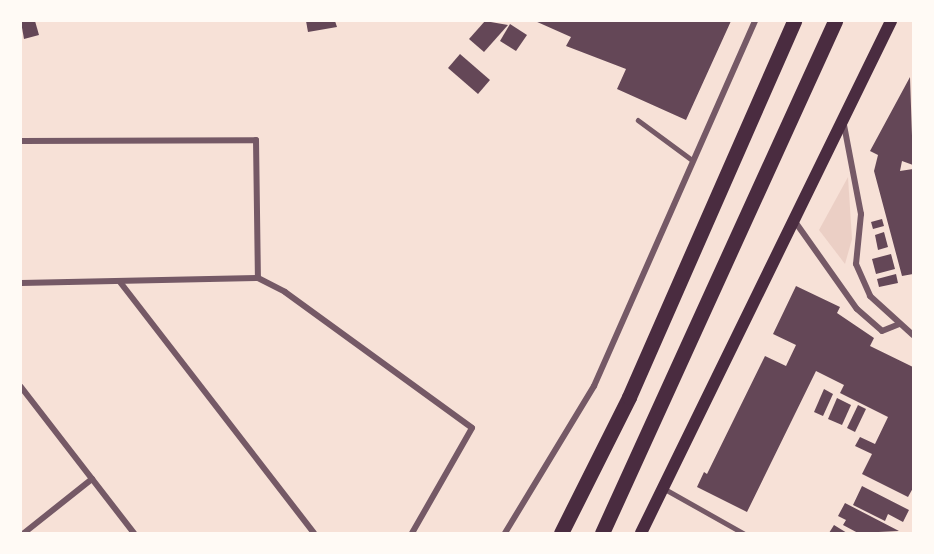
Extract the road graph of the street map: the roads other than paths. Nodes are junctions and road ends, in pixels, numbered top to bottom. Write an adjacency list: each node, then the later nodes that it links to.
1 (755, 21): 8 (street)
2 (794, 21): 23 (main road)
3 (835, 21): 24 (main road)
4 (891, 21): 6 (main road)
5 (638, 120): 8 (lane)
6 (844, 124): 9 (main road); 13 (street)
7 (21, 141): 10 (street)
8 (692, 160): 22 (street)
9 (796, 223): 13 (street); 17 (main road)
10 (258, 278): 11 (street); 21 (street)
11 (120, 282): 12 (street); 20 (street)
12 (21, 283)
13 (899, 324): 14 (street)
14 (913, 335)
15 (21, 387): 16 (street)
16 (92, 479): 18 (street); 19 (street)
17 (662, 488): 25 (main road); 26 (lane)
18 (24, 533)
19 (134, 533)
20 (314, 533)
21 (412, 533)
22 (505, 533)
23 (561, 533)
24 (602, 533)
25 (641, 533)
26 (743, 533)

